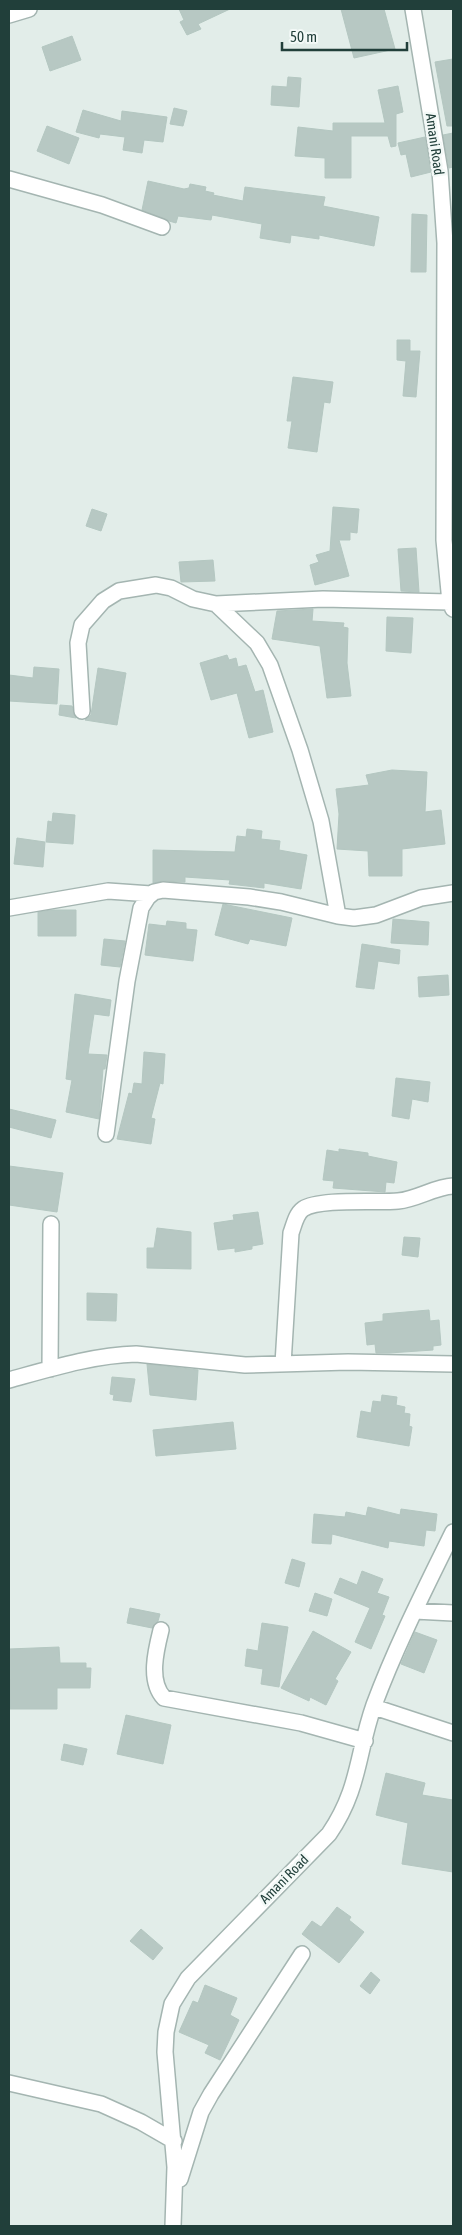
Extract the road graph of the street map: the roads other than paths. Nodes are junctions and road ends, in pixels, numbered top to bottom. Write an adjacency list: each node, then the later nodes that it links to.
1 (29, 9): 3 (street)
2 (413, 9): 7 (street, Amani Road)
3 (9, 15)
4 (9, 179): 5 (street)
5 (162, 227)
6 (216, 604): 7 (street); 8 (street); 12 (street)
7 (452, 606)
8 (82, 711)
9 (453, 893): 12 (street)
10 (151, 894): 11 (street); 12 (street); 13 (street)
11 (9, 908)
12 (338, 916)
13 (106, 1134)
14 (453, 1186): 16 (street)
15 (51, 1224): 18 (street)
16 (283, 1364): 17 (street); 18 (street)
17 (453, 1364)
18 (50, 1369): 19 (street)
19 (9, 1380)
20 (453, 1532): 21 (street, Amani Road)
21 (414, 1611): 22 (street); 24 (street, Amani Road)
22 (453, 1613)
23 (161, 1630): 26 (street)
24 (374, 1706): 25 (street); 26 (street, Amani Road)
25 (453, 1733)
26 (365, 1741): 29 (street, Amani Road)
27 (302, 1954): 30 (street)
28 (9, 2083): 29 (street)
29 (174, 2141): 30 (street, Amani Road)
30 (175, 2197): 31 (street, Amani Road)
31 (173, 2226)

